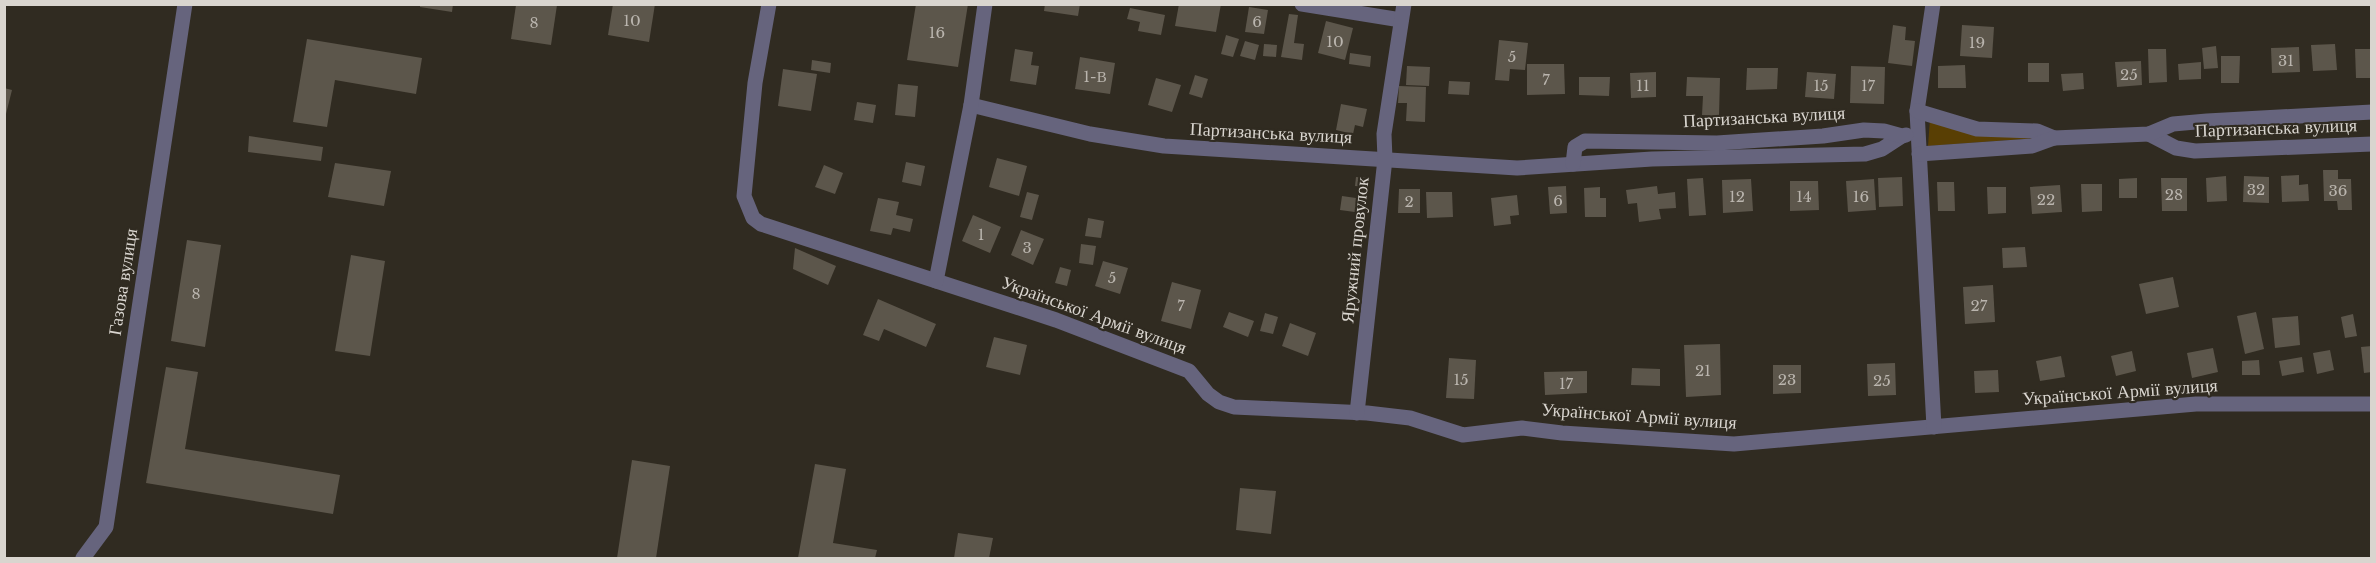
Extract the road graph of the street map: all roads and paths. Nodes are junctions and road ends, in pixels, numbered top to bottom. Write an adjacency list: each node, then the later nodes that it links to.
1 (185, 4): 23 (street, Газова вулиця)
2 (769, 4): 19 (street, Української Армії вулиця)
3 (985, 4): 8 (street)
4 (1302, 4): 7 (street)
5 (1404, 4): 7 (street, Яружний провулок)
6 (1933, 4): 9 (street)
7 (1401, 20): 17 (street, Яружний провулок)
8 (971, 105): 17 (street, Партизанська вулиця); 19 (street)
9 (1917, 111): 11 (street); 14 (street, Партизанська вулиця)
10 (2372, 112): 12 (street, Партизанська вулиця)
11 (1918, 132): 13 (street, Партизанська вулиця); 16 (street)
12 (2149, 134): 14 (street, Партизанська вулиця); 15 (street, Партизанська вулиця)
13 (1902, 136): 18 (street, Партизанська вулиця); 18 (street, Партизанська вулиця)
14 (2054, 138): 16 (street, Партизанська вулиця)
15 (2372, 144)
16 (1919, 154): 22 (street)
17 (1384, 159): 18 (street, Партизанська вулиця); 21 (street, Яружний провулок)
18 (1573, 164)
19 (936, 281): 21 (street, Української Армії вулиця)
20 (2372, 404): 22 (street, Української Армії вулиця)
21 (1357, 413): 22 (street, Української Армії вулиця)
22 (1934, 427)
23 (83, 558)

